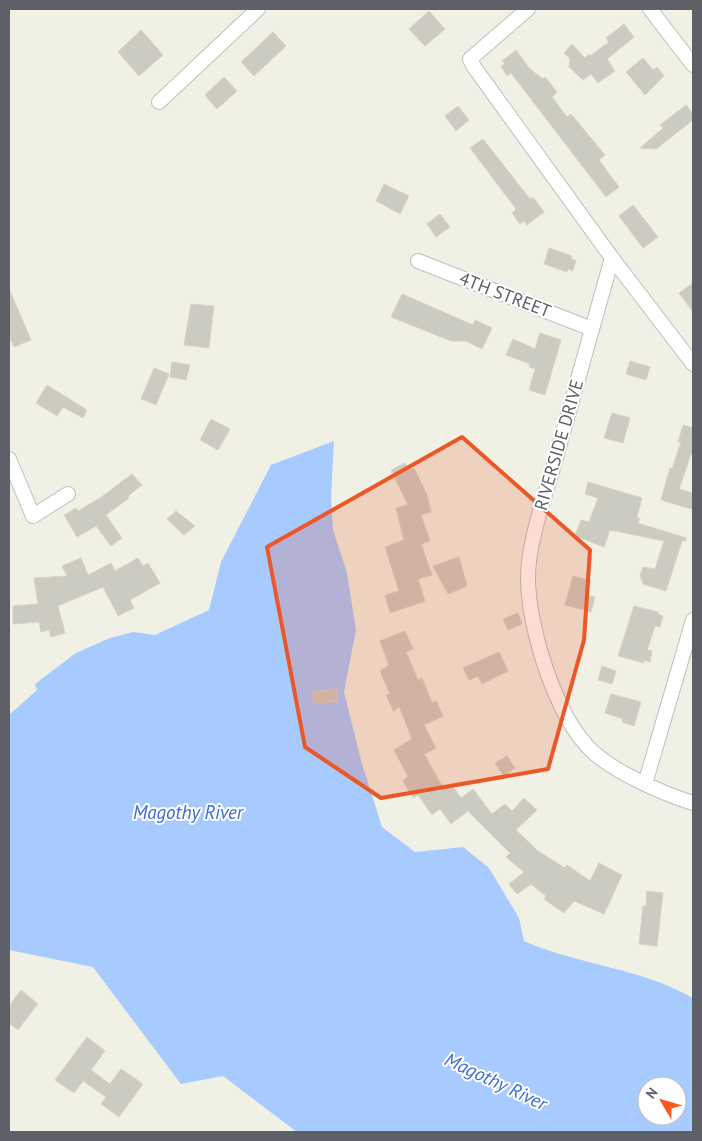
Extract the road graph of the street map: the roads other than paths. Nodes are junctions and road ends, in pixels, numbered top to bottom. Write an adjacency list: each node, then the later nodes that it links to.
1 (258, 9): 5 (street)
2 (528, 9): 6 (street)
3 (650, 9): 4 (street)
4 (693, 65)
5 (159, 102)
6 (612, 258): 8 (street, RIVERSIDE DRIVE); 9 (street)
7 (418, 261): 8 (street, 4TH STREET)
8 (592, 329): 13 (street, RIVERSIDE DRIVE)
9 (693, 364)
10 (9, 459): 11 (street)
11 (68, 494)
12 (693, 620): 13 (street)
13 (645, 784): 14 (street, RIVERSIDE DRIVE)
14 (693, 803)

